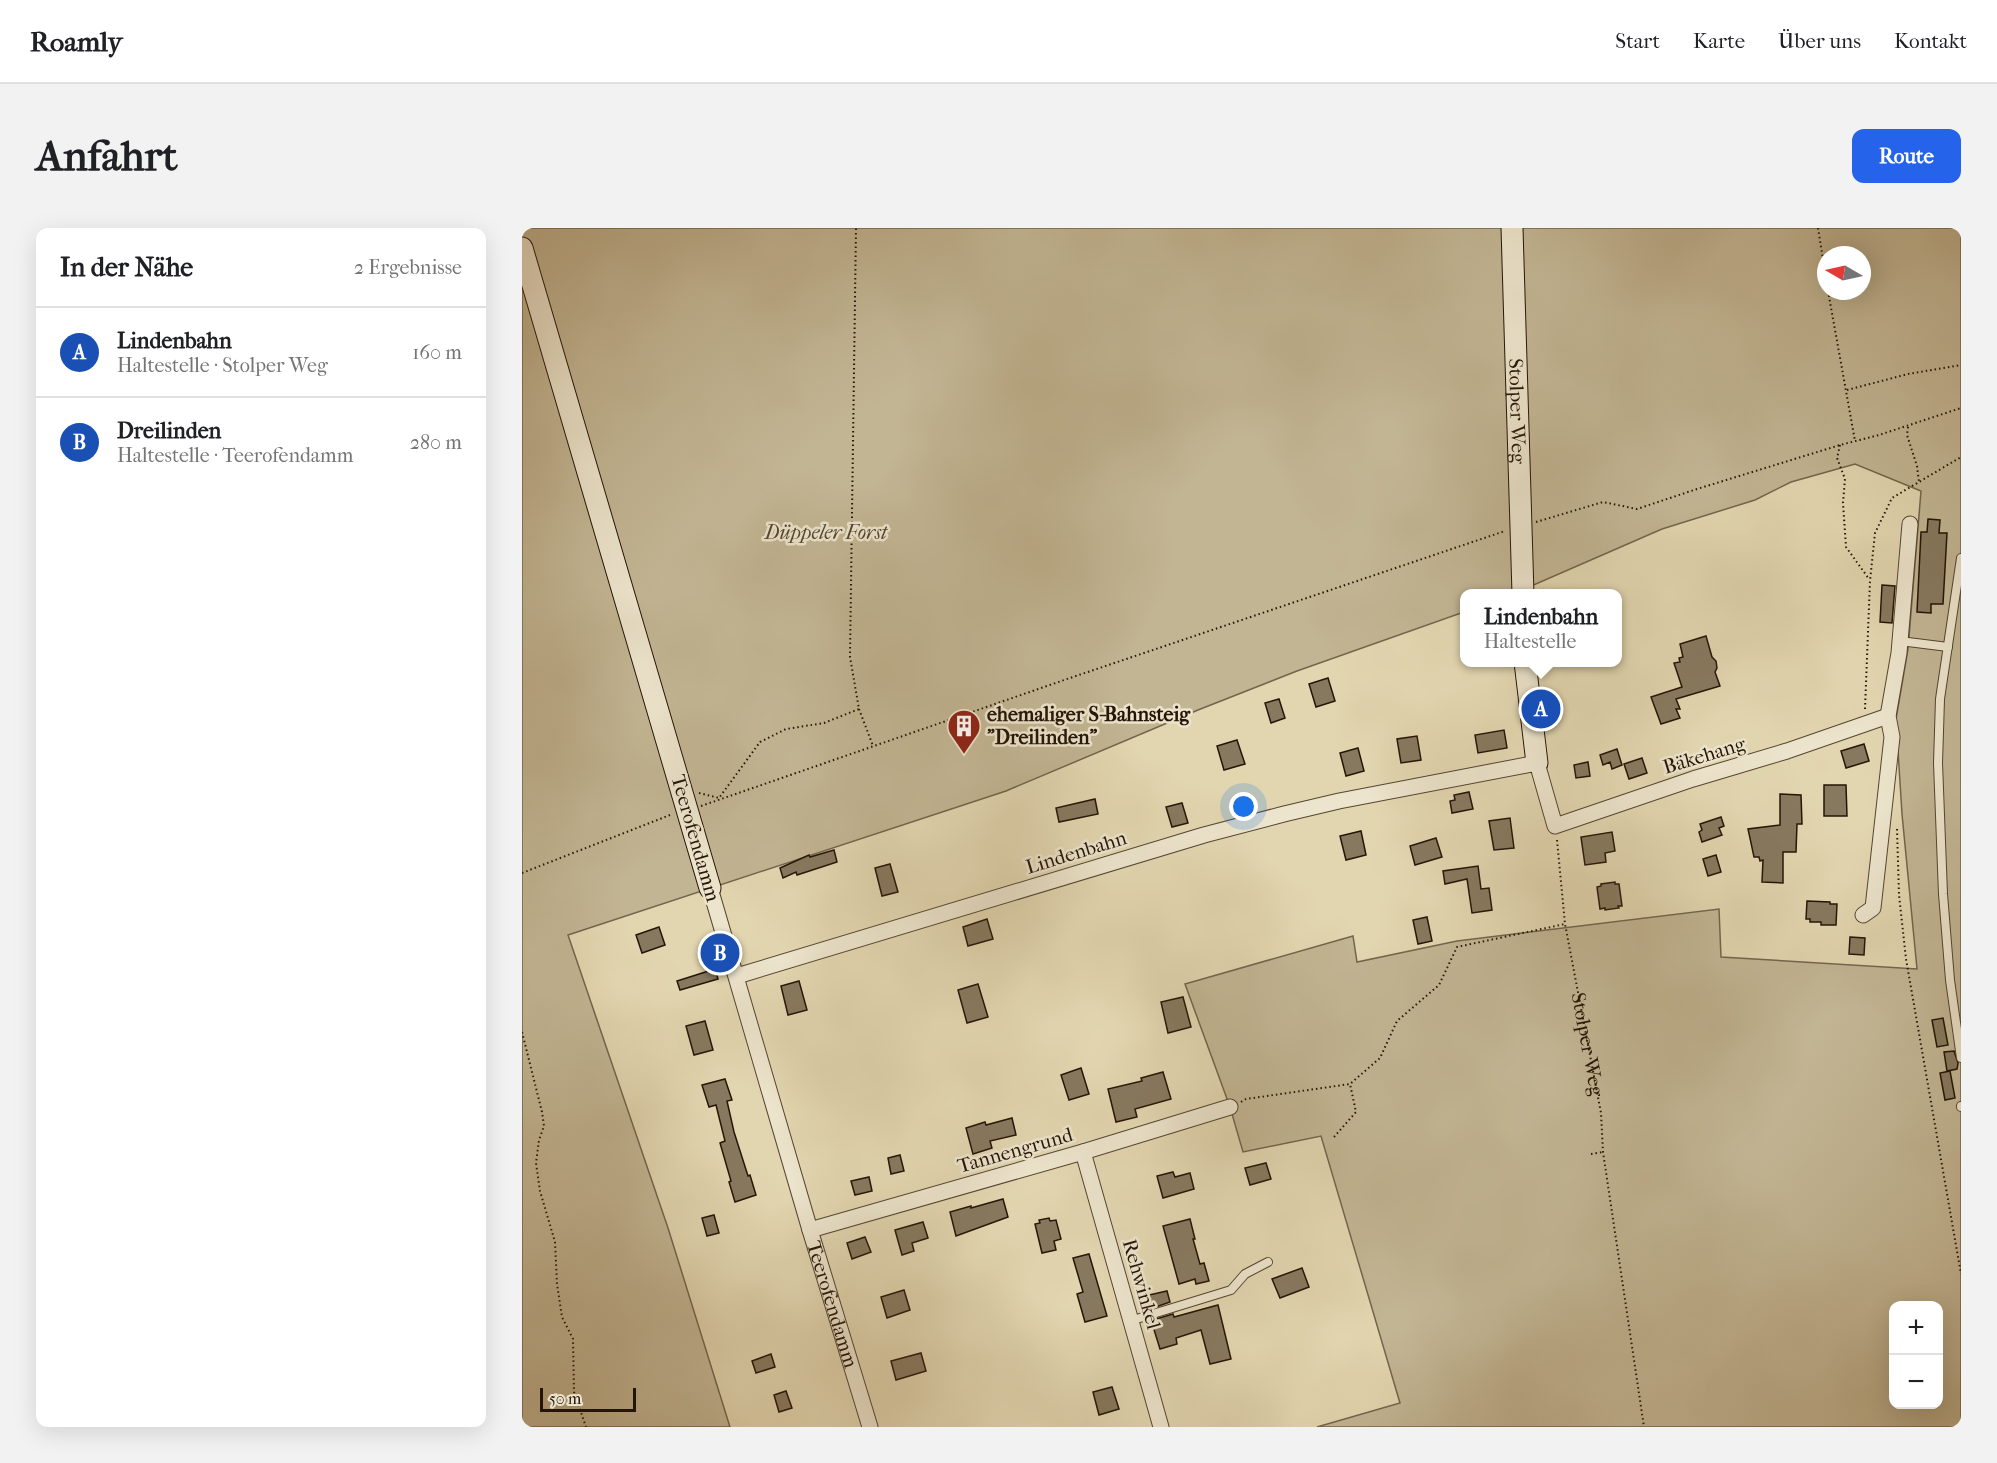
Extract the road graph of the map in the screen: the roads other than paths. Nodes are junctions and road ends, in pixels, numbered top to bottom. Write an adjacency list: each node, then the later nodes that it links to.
1 (1512, 228): 5 (street, Stolper Weg)
2 (522, 248): 11 (street, Teerofendamm)
3 (1910, 524): 6 (street)
4 (1961, 558): 7 (lane)
5 (1523, 588)
6 (1900, 641): 7 (lane); 9 (street)
7 (1948, 647): 14 (lane)
8 (1525, 667): 10 (street)
9 (1888, 716): 10 (street, Bäkehang); 12 (street)
10 (1537, 763): 13 (street, Lindenbahn)
11 (710, 888): 13 (street, Teerofendamm)
12 (1863, 915)
13 (737, 976): 17 (street, Teerofendamm)
14 (1961, 1058)
15 (1230, 1107): 16 (street, Tannengrund)
16 (1083, 1152): 17 (street, Tannengrund); 19 (street, Rehwinkel)
17 (810, 1230): 20 (street, Teerofendamm)
18 (1268, 1262): 19 (lane)
19 (1130, 1321): 21 (street, Rehwinkel)
20 (870, 1427)
21 (1161, 1427)

